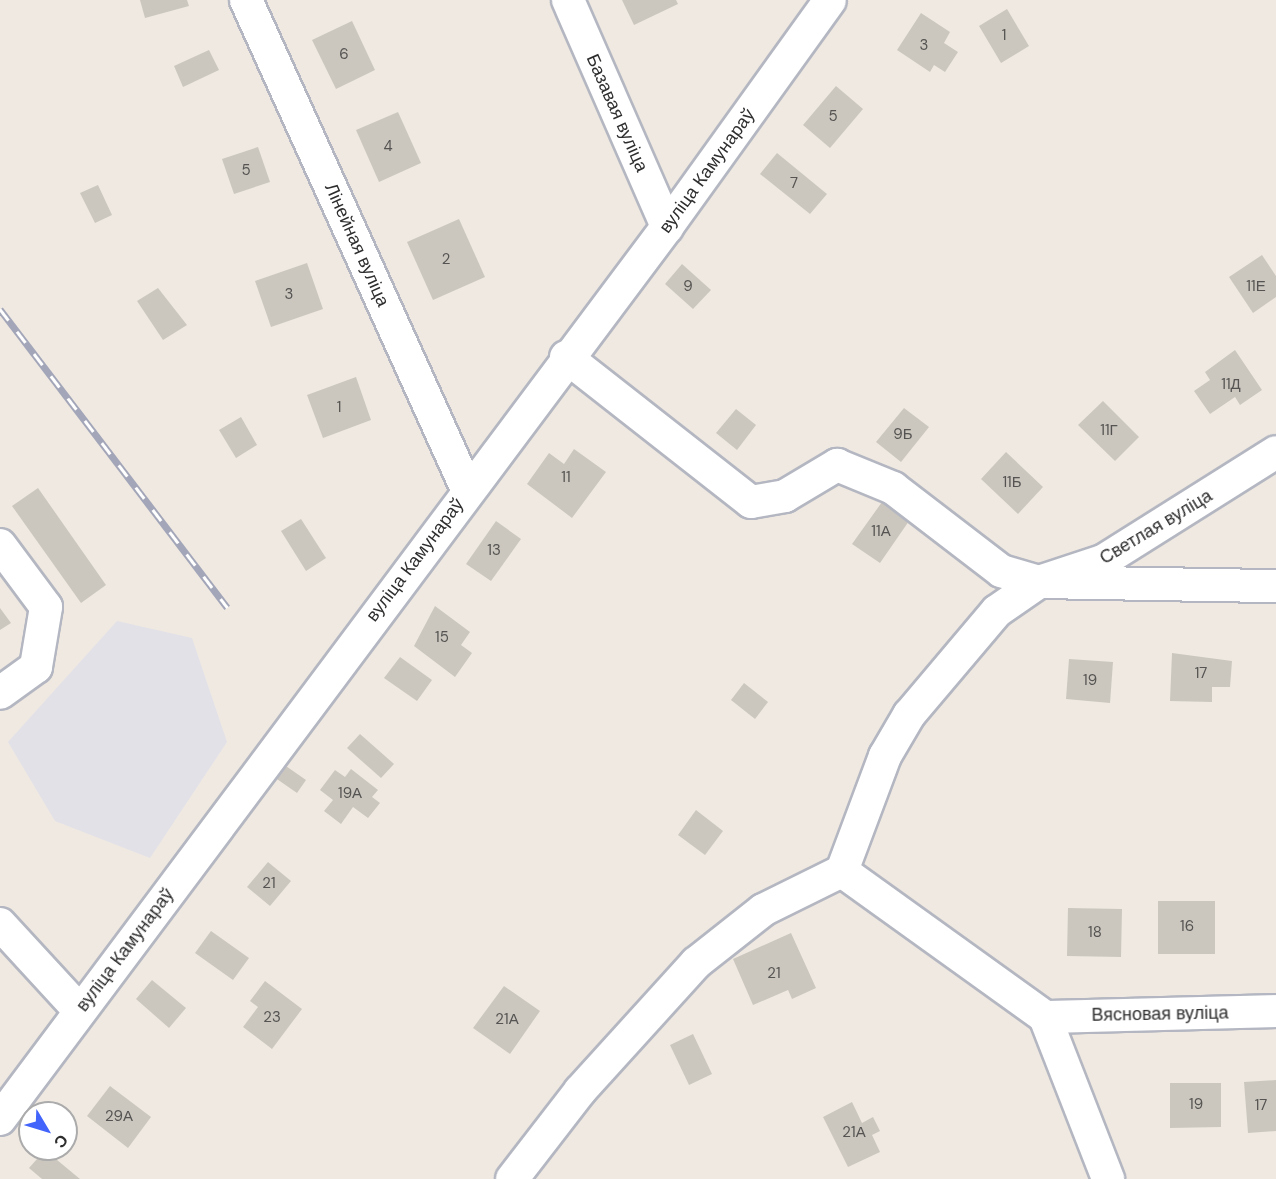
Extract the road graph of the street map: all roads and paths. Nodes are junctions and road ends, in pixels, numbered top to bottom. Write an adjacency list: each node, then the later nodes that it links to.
1 (246, 0): 7 (street, Лінейная вуліца)
2 (568, 0): 4 (street, Базавая вуліца)
3 (830, 0): 4 (street, вуліца Камунараў)
4 (667, 227): 5 (street, вуліца Камунараў)
5 (566, 357): 7 (street, вуліца Камунараў); 9 (street)
6 (1276, 452): 9 (street, Светлая вуліца)
7 (467, 489): 14 (street, вуліца Камунараў)
8 (0, 545): 11 (street)
9 (1039, 582): 10 (street); 12 (street, Светлая вуліца)
10 (1276, 585)
11 (0, 693)
12 (842, 871): 16 (street); 18 (street)
13 (0, 924): 14 (street)
14 (80, 1011): 17 (street, вуліца Камунараў)
15 (1276, 1011): 16 (street, Вясновая вуліца)
16 (1045, 1017): 19 (street)
17 (0, 1119)
18 (512, 1179)
19 (1108, 1179)

